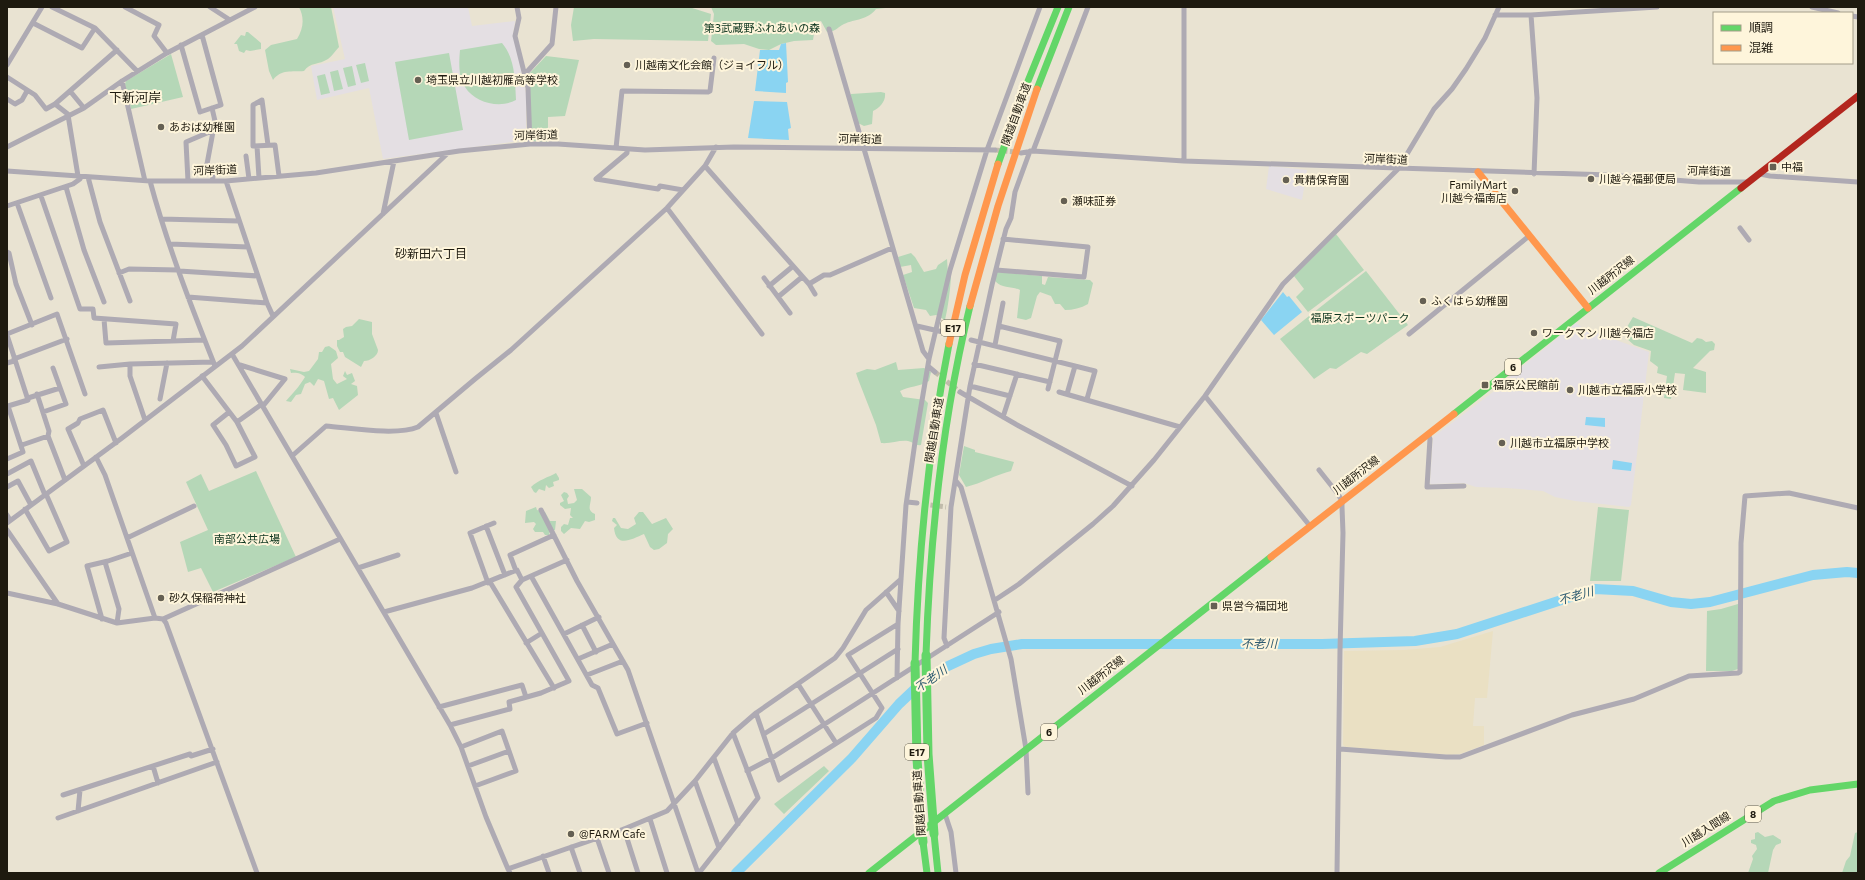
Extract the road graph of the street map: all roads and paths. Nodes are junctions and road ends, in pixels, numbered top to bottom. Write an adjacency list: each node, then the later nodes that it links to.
1 (40, 7): 20 (street)
2 (52, 7): 21 (street)
3 (125, 7): 26 (street)
4 (210, 7): 19 (street)
5 (255, 7): 19 (street)
6 (517, 7): 30 (street)
7 (556, 7): 30 (street)
8 (1040, 7): 50 (street)
9 (1058, 7): 291 (main road, 関越自動車道 / E17, bridge)
10 (1069, 7): 292 (main road, 関越自動車道 / E17, bridge)
11 (1088, 7): 52 (street)
12 (1184, 7): 56 (street)
13 (1499, 7): 17 (street)
14 (1657, 7): 18 (street)
15 (1812, 7): 16 (street)
16 (1834, 12)
17 (1495, 15): 18 (street); 59 (street)
18 (1531, 15): 62 (street)
19 (230, 20): 23 (street)
20 (33, 23): 21 (street); 28 (street)
21 (95, 28): 25 (street)
22 (829, 28): 49 (street)
23 (202, 35): 24 (street); 39 (street)
24 (181, 46): 26 (street); 39 (street)
25 (117, 50): 29 (street); 34 (street)
26 (167, 53): 29 (street)
27 (714, 58): 47 (street)
28 (8, 62)
29 (137, 71): 32 (street)
30 (525, 74): 42 (street)
31 (7, 77): 33 (street)
32 (122, 81): 38 (street); 70 (street)
33 (27, 91): 36 (street); 37 (street)
34 (70, 91): 37 (street); 38 (street)
35 (1858, 96): 63 (main road, 川越所沢線 / 6)
36 (7, 99)
37 (55, 104): 40 (street)
38 (84, 108): 40 (street)
39 (212, 108): 41 (street)
40 (69, 115): 45 (street); 64 (street)
41 (214, 130): 71 (street); 72 (street)
42 (530, 144): 47 (street, 河岸街道); 54 (street, 河岸街道)
43 (268, 145): 44 (street); 44 (street); 65 (street)
44 (257, 146): 67 (street)
45 (7, 147)
46 (716, 147): 48 (street, 河岸街道); 49 (street, 河岸街道); 58 (street)
47 (616, 148): 48 (street, 河岸街道)
48 (627, 149): 76 (street)
49 (863, 149): 50 (street, 河岸街道); 90 (street)
50 (987, 150): 51 (street, 河岸街道); 116 (street)
51 (995, 150)
52 (1032, 151): 53 (street, 河岸街道); 56 (street, 河岸街道); 86 (street)
53 (1021, 152)
54 (448, 153): 57 (street, 河岸街道); 81 (street)
55 (246, 156): 68 (street)
56 (1184, 161): 59 (street, 河岸街道)
57 (394, 162): 65 (street, 河岸街道); 81 (street)
58 (705, 166): 76 (street); 92 (street)
59 (1398, 169): 61 (street, 河岸街道); 154 (street)
60 (7, 171): 64 (street, 河岸街道)
61 (1478, 172): 62 (street, 河岸街道); 85 (main road)
62 (1534, 174): 73 (street, 河岸街道)
63 (1760, 174): 73 (main road, 川越所沢線 / 6); 74 (street)
64 (79, 176): 66 (street, 河岸街道); 75 (street)
65 (279, 176): 67 (street, 河岸街道)
66 (88, 177): 70 (street, 河岸街道); 95 (street)
67 (260, 178): 68 (street, 河岸街道)
68 (249, 179): 69 (street, 河岸街道)
69 (226, 180): 72 (street, 河岸街道); 83 (street)
70 (147, 181): 71 (street, 河岸街道); 82 (street)
71 (188, 181): 72 (street, 河岸街道)
72 (212, 181)
73 (1749, 182): 109 (main road, 川越所沢線 / 6)
74 (1858, 182)
75 (66, 187): 77 (street); 105 (street)
76 (683, 190): 80 (street)
77 (41, 196): 78 (street); 112 (street)
78 (17, 203): 79 (street); 104 (street)
79 (7, 206)
80 (667, 208): 118 (street); 162 (street)
81 (383, 214): 111 (street)
82 (161, 219): 83 (street); 88 (street)
83 (239, 221): 89 (street)
84 (1740, 228): 87 (street)
85 (1529, 236): 109 (main road); 119 (street)
86 (1003, 239): 94 (street); 94 (street)
87 (1749, 240)
88 (170, 244): 89 (street); 93 (street)
89 (248, 248): 96 (street)
90 (892, 248): 99 (street); 114 (street)
91 (7, 252): 113 (street)
92 (792, 267): 97 (street); 100 (street)
93 (179, 270): 95 (street); 96 (street); 102 (street)
94 (996, 270): 125 (street)
95 (119, 273): 106 (street)
96 (258, 276): 107 (street)
97 (802, 277): 99 (street); 103 (street)
98 (764, 278): 100 (street)
99 (808, 284): 101 (street)
100 (769, 286): 103 (street)
101 (814, 294)
102 (188, 297): 107 (street); 122 (street)
103 (778, 297): 110 (street)
104 (51, 298)
105 (104, 302)
106 (130, 302)
107 (267, 303): 111 (street)
108 (1002, 303): 115 (street)
109 (1588, 308): 167 (main road, 川越所沢線 / 6)
110 (790, 313)
111 (274, 316): 127 (street)
112 (104, 319): 124 (street); 124 (street)
113 (32, 325): 120 (street); 121 (street)
114 (917, 326): 116 (street); 128 (street)
115 (1000, 326): 126 (street); 130 (street)
116 (936, 331): 117 (street); 128 (street)
117 (943, 332)
118 (762, 334)
119 (1409, 334)
120 (7, 335): 129 (street)
121 (67, 339): 129 (street); 151 (street)
122 (204, 340): 124 (street); 134 (street)
123 (971, 340): 125 (street)
124 (173, 341)
125 (978, 341): 126 (street); 135 (street)
126 (996, 345): 130 (street)
127 (232, 354): 134 (street); 136 (street)
128 (929, 359): 138 (street)
129 (14, 360): 131 (street); 155 (street)
130 (1056, 360): 137 (street); 144 (street)
131 (7, 363)
132 (167, 363): 133 (street); 134 (street); 157 (street)
133 (130, 364): 140 (street); 164 (street)
134 (214, 364): 143 (street)
135 (974, 364): 142 (street); 145 (street)
136 (240, 365): 159 (street); 159 (street)
137 (1075, 366): 152 (street); 158 (street)
138 (929, 367): 141 (street); 185 (street)
139 (53, 368): 146 (street)
140 (99, 368)
141 (935, 372)
142 (1017, 374): 144 (street); 153 (street)
143 (202, 376): 161 (street); 164 (street)
144 (1050, 382): 147 (street)
145 (970, 386): 153 (street); 156 (street)
146 (60, 388): 150 (street); 160 (street)
147 (1048, 389)
148 (960, 392): 156 (street)
149 (1059, 392): 152 (street)
150 (37, 394): 155 (street); 160 (street)
151 (85, 394)
152 (1068, 394): 158 (street)
153 (1010, 396): 163 (street)
154 (1205, 396): 166 (street); 196 (street)
155 (28, 398): 170 (street)
156 (968, 398): 163 (street); 179 (street)
157 (160, 399)
158 (1087, 399): 166 (street)
159 (262, 405): 165 (street); 171 (street)
160 (43, 412): 168 (street)
161 (228, 413): 165 (street); 165 (street)
162 (436, 413): 171 (street); 176 (street)
163 (1003, 417): 180 (street)
164 (145, 420): 169 (street)
165 (237, 422)
166 (1180, 427): 180 (street)
167 (1428, 434): 181 (street); 184 (main road, 川越所沢線 / 6)
168 (48, 436): 170 (street); 178 (street)
169 (116, 443): 172 (street); 174 (street)
170 (22, 445): 173 (street)
171 (292, 456): 200 (street)
172 (96, 457): 174 (street); 199 (street)
173 (7, 459)
174 (84, 466): 178 (street)
175 (1319, 470): 184 (street)
176 (456, 472)
177 (7, 474): 183 (street)
178 (65, 480): 183 (street)
179 (956, 480): 214 (street); 230 (street)
180 (1132, 486): 214 (street)
181 (1464, 486)
182 (7, 487): 187 (street)
183 (45, 495): 187 (street); 190 (street)
184 (1342, 501): 196 (main road, 川越所沢線 / 6); 256 (street)
185 (907, 502): 186 (street); 209 (street)
186 (917, 503)
187 (31, 505): 190 (street)
188 (194, 506): 199 (street)
189 (1858, 508): 256 (street)
190 (25, 509): 193 (street)
191 (541, 510): 198 (street)
192 (7, 514): 193 (street)
193 (8, 521)
194 (494, 523): 195 (street)
195 (486, 526): 207 (street); 211 (street)
196 (1310, 526): 255 (main road, 川越所沢線 / 6)
197 (7, 530): 215 (street)
198 (554, 535): 203 (street); 206 (street)
199 (127, 538): 201 (street)
200 (340, 539): 205 (street); 222 (street)
201 (132, 553): 204 (street); 220 (street)
202 (398, 554): 205 (street)
203 (567, 560): 208 (street); 219 (street)
204 (106, 562): 221 (street); 223 (street)
205 (358, 568): 217 (street)
206 (516, 571): 207 (street); 210 (street)
207 (505, 575): 211 (street)
208 (532, 576): 210 (street); 227 (street)
209 (901, 579): 213 (street); 216 (street)
210 (522, 580): 226 (street)
211 (489, 582): 217 (street); 228 (street)
212 (7, 592): 215 (street)
213 (886, 592): 216 (street); 231 (street)
214 (995, 600): 218 (street)
215 (58, 604): 221 (street)
216 (899, 611): 224 (street)
217 (384, 612): 245 (street)
218 (999, 612): 230 (street); 255 (street)
219 (599, 617): 225 (street); 229 (street)
220 (155, 618): 222 (street); 223 (street)
221 (102, 619): 223 (street)
222 (163, 619): 254 (street)
223 (117, 623)
224 (898, 624): 232 (street); 234 (street)
225 (582, 625): 227 (street); 233 (street)
226 (542, 633): 228 (street); 241 (street)
227 (564, 634): 235 (street)
228 (526, 643): 241 (street)
229 (613, 644): 233 (street); 236 (street)
230 (947, 646): 239 (street)
231 (843, 648): 234 (street); 240 (street)
232 (898, 649): 237 (street); 239 (street)
233 (596, 652): 235 (street)
234 (848, 655): 237 (street)
235 (578, 659): 238 (street)
236 (623, 662): 238 (street); 247 (street)
237 (859, 673): 242 (street); 244 (street)
238 (587, 675): 247 (street)
239 (897, 678): 242 (street)
240 (798, 684): 244 (street); 246 (street)
241 (554, 688): 243 (street)
242 (873, 694): 249 (street); 252 (street)
243 (526, 697): 245 (street); 248 (street)
244 (810, 704): 249 (street); 251 (street)
245 (440, 706): 248 (street)
246 (756, 713): 250 (street); 251 (street)
247 (647, 723): 271 (street)
248 (450, 725): 253 (street)
249 (824, 725): 252 (street); 259 (street)
250 (733, 733): 258 (street); 263 (street)
251 (764, 734): 259 (street)
252 (836, 743): 259 (street)
253 (462, 747): 257 (street); 262 (street)
254 (213, 749): 260 (street); 261 (street)
255 (1026, 749): 269 (street); 273 (main road, 川越所沢線 / 6)
256 (1340, 749): 294 (street)
257 (509, 751): 262 (street); 267 (street)
258 (714, 758): 264 (street); 276 (street)
259 (772, 758): 263 (street)
260 (217, 762): 265 (street); 283 (street)
261 (153, 766): 265 (street); 268 (street)
262 (468, 766): 267 (street)
263 (747, 771): 276 (street)
264 (696, 781): 271 (street); 280 (street)
265 (158, 783): 272 (street)
266 (1858, 784): 295 (main road, 川越入間線 / 8)
267 (475, 786): 282 (street)
268 (80, 790): 270 (street); 272 (street)
269 (1028, 794)
270 (63, 795)
271 (674, 804): 275 (street); 289 (street)
272 (78, 811): 274 (street)
273 (945, 814): 290 (main road, 川越所沢線 / 6); 293 (street)
274 (58, 818)
275 (650, 819): 277 (street); 288 (street)
276 (738, 824): 280 (street)
277 (624, 829): 278 (street); 287 (street)
278 (597, 838): 279 (street); 286 (street)
279 (571, 847): 281 (street); 285 (street)
280 (719, 848): 289 (street)
281 (543, 856): 282 (street); 284 (street)
282 (509, 871)
283 (258, 873)
284 (549, 873)
285 (580, 873)
286 (609, 873)
287 (638, 873)
288 (667, 873)
289 (699, 873)
290 (869, 873)
291 (927, 873)
292 (938, 873)
293 (956, 873)
294 (1338, 873)
295 (1659, 873)

